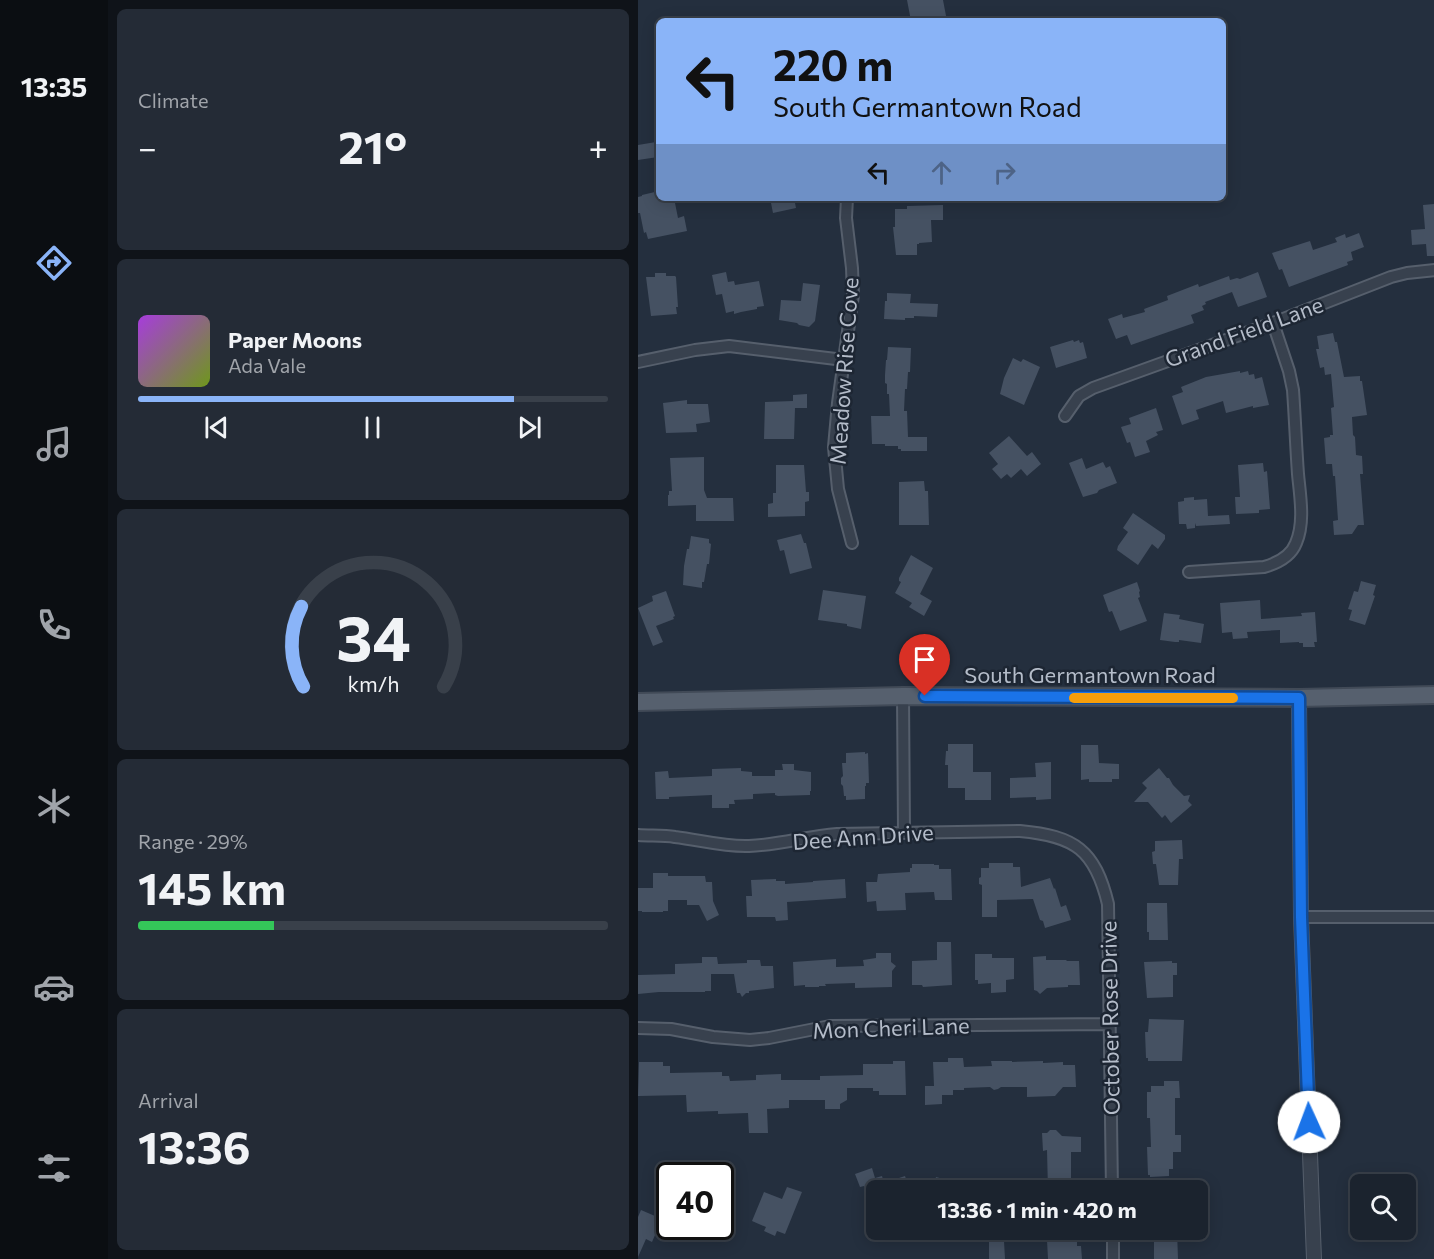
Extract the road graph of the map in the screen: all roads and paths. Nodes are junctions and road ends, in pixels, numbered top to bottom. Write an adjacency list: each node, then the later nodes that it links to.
1 (847, 201): 4 (street, Meadow Rise Cove)
2 (1434, 270): 3 (street, Grand Field Lane)
3 (1273, 322): 6 (street, Grand Field Lane); 8 (street)
4 (844, 360): 5 (street); 7 (street, Meadow Rise Cove)
5 (638, 362)
6 (1065, 416)
7 (852, 543)
8 (1189, 572)
9 (1434, 695): 11 (main road, South Germantown Road)
10 (903, 696): 11 (main road, South Germantown Road); 12 (main road, South Germantown Road); 13 (street)
11 (1299, 698): 16 (street)
12 (638, 702)
13 (904, 832): 14 (street, Dee Ann Drive); 15 (street, Dee Ann Drive)
14 (638, 835)
15 (1084, 852): 18 (street, October Rose Drive)
16 (1301, 917): 17 (street); 23 (street)
17 (1434, 917)
18 (1110, 1024): 19 (street, Mon Cheri Lane); 20 (street, October Rose Drive)
19 (638, 1028)
20 (1112, 1180)
21 (1113, 1240): 22 (street)
22 (1114, 1259)
23 (1314, 1259)

